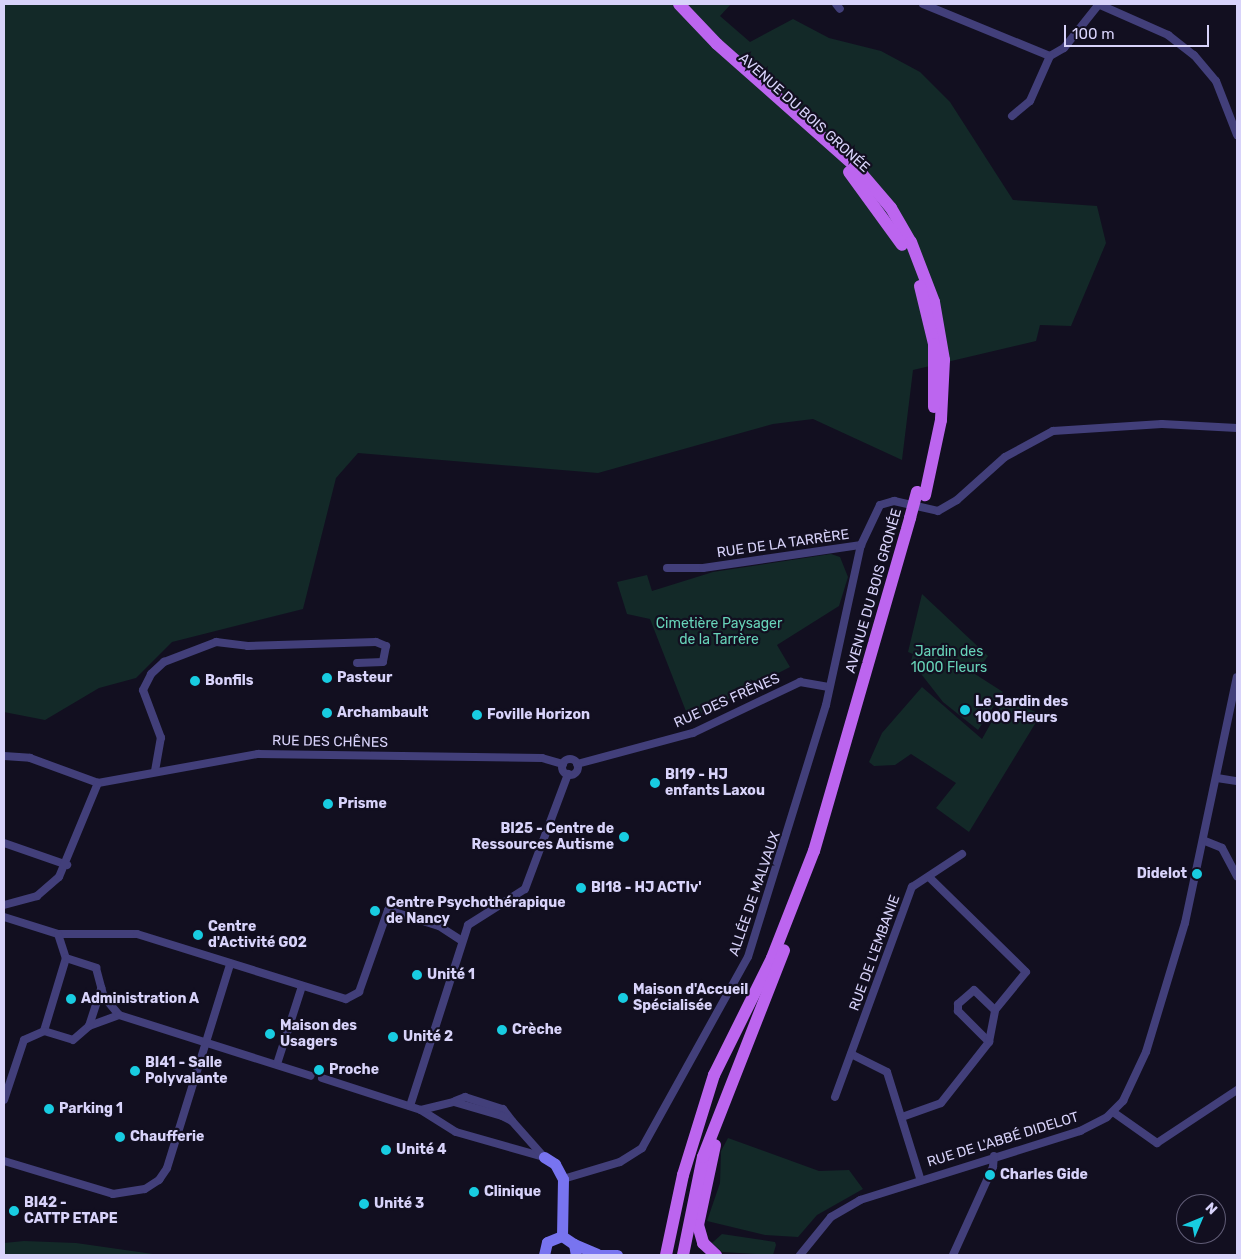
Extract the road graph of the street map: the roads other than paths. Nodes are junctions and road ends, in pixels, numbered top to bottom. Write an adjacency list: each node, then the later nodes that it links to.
1 (668, 4): 9 (main road, AVENUE DU BOIS GRONÉE)
2 (679, 4): 9 (main road, AVENUE DU BOIS GRONÉE)
3 (923, 4): 5 (street)
4 (1099, 4): 5 (street); 7 (street)
5 (1050, 56): 6 (street)
6 (1012, 116)
7 (1237, 135)
8 (1237, 428): 11 (street, RUE DE LA TARRÈRE)
9 (921, 494): 10 (main road, AVENUE DU BOIS GRONÉE)
10 (914, 519): 48 (main road, AVENUE DU BOIS GRONÉE); 66 (main road, AVENUE DU BOIS GRONÉE)
11 (861, 546): 12 (street, RUE DE LA TARRÈRE); 15 (street, ALLÉE DE MALVAUX)
12 (667, 568)
13 (357, 663): 19 (street)
14 (1237, 677): 21 (street, RUE DE L'ABBÉ DIDELOT)
15 (830, 686): 18 (street, RUE DES FRÊNES); 60 (street, ALLÉE DE MALVAUX)
16 (4, 756): 23 (street)
17 (563, 764): 18 (street, RUE DES FRÊNES); 19 (street, RUE DES CHÊNES); 20 (street)
18 (577, 764): 20 (street)
19 (156, 771): 23 (street, RUE DES CHÊNES)
20 (568, 774): 33 (street)
21 (1217, 778): 22 (street); 24 (street, RUE DE L'ABBÉ DIDELOT)
22 (1237, 781)
23 (98, 784): 27 (street)
24 (1205, 841): 29 (street); 54 (street, RUE DE L'ABBÉ DIDELOT)
25 (4, 843): 27 (street)
26 (962, 854): 28 (street, RUE DE L'EMBANIE)
27 (67, 865): 30 (street)
28 (929, 876): 38 (street); 44 (street, RUE DE L'EMBANIE)
29 (1237, 876)
30 (4, 905)
31 (4, 917): 32 (street)
32 (58, 934): 34 (street); 35 (street)
33 (462, 941): 36 (street); 52 (street)
34 (66, 958): 37 (street); 41 (street)
35 (230, 964): 36 (street); 42 (street)
36 (302, 986): 45 (street)
37 (101, 988): 39 (street); 40 (street)
38 (995, 1010): 43 (street); 43 (street)
39 (119, 1015): 40 (street); 42 (street)
40 (88, 1026): 41 (street)
41 (44, 1031): 51 (street)
42 (207, 1042): 45 (street); 58 (street)
43 (989, 1042): 55 (street)
44 (851, 1054): 50 (street, RUE DE L'EMBANIE); 55 (street)
45 (277, 1064): 46 (street)
46 (311, 1076)
47 (322, 1078): 52 (street)
48 (728, 1085): 67 (main road, AVENUE DU BOIS GRONÉE); 68 (main road)
49 (1237, 1090): 54 (street)
50 (835, 1097)
51 (4, 1100)
52 (410, 1106): 53 (street)
53 (421, 1110): 57 (street); 57 (street)
54 (1113, 1112): 56 (street, RUE DE L'ABBÉ DIDELOT)
55 (902, 1116): 59 (street)
56 (994, 1156): 59 (street, RUE DE L'ABBÉ DIDELOT); 70 (street)
57 (544, 1157): 60 (street)
58 (4, 1161)
59 (920, 1178): 69 (street, RUE DE L'ABBÉ DIDELOT)
60 (563, 1179): 61 (street)
61 (562, 1236): 62 (street); 64 (street)
62 (575, 1250): 63 (street)
63 (595, 1254): 65 (street)
64 (542, 1255)
65 (617, 1255)
66 (666, 1255)
67 (683, 1255)
68 (716, 1255)
69 (800, 1255)
70 (953, 1255)

